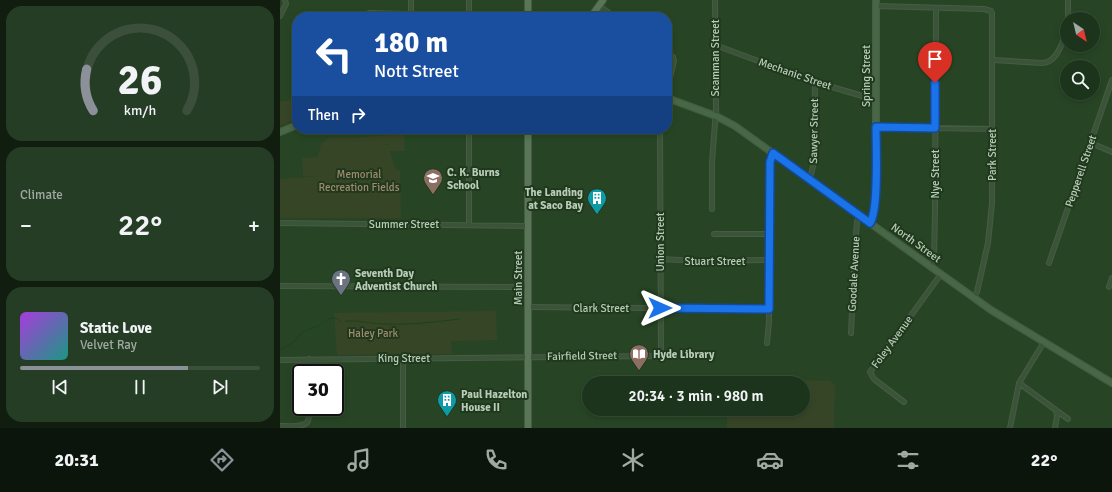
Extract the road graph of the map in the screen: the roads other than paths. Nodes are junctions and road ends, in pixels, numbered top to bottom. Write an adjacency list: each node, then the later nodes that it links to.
1 (285, 0): 17 (street)
2 (411, 0): 11 (street)
3 (469, 0): 12 (street)
4 (528, 0): 13 (main road)
5 (603, 0): 9 (main road)
6 (715, 0): 18 (street, Scamman Street)
7 (1068, 0): 16 (street)
8 (876, 3): 10 (street); 26 (main road, Spring Street)
9 (599, 6): 14 (main road); 15 (street)
10 (936, 8): 21 (street, Park Street); 30 (street, Nye Street)
11 (411, 12)
12 (469, 12)
13 (528, 12)
14 (595, 12)
15 (608, 12)
16 (1068, 12)
17 (280, 16)
18 (715, 45): 24 (street, Mechanic Street); 27 (street, Scamman Street)
19 (1060, 46): 21 (street)
20 (672, 56): 22 (street)
21 (992, 60): 31 (street, Park Street)
22 (672, 69)
23 (1112, 80): 36 (street, Pepperell Street)
24 (814, 82): 26 (street, Mechanic Street); 39 (street, Sawyer Street)
25 (672, 100): 27 (main road, North Street)
26 (876, 100): 29 (main road, Spring Street)
27 (716, 116): 38 (main road, North Street); 40 (street, Scamman Street)
28 (292, 127): 32 (main road)
29 (876, 127): 30 (street); 43 (main road, Spring Street)
30 (935, 128): 31 (street); 51 (street, Nye Street)
31 (992, 129): 57 (street, Park Street)
32 (280, 132)
33 (469, 134): 44 (street)
34 (528, 134): 45 (main road, Main Street)
35 (660, 134): 48 (street, Union Street)
36 (1091, 143): 37 (street); 50 (street, Pepperell Street)
37 (1112, 152)
38 (773, 153): 39 (main road, North Street); 47 (street)
39 (810, 179): 41 (main road, North Street)
40 (712, 209)
41 (859, 215): 43 (main road, North Street); 61 (street, Goodale Avenue)
42 (280, 223): 44 (street, Summer Street)
43 (870, 223): 51 (main road, North Street)
44 (469, 225): 45 (street, Summer Street)
45 (528, 226): 55 (main road, Main Street)
46 (714, 234): 47 (street)
47 (769, 234): 49 (street)
48 (660, 259): 49 (street, Stuart Street); 59 (street, Union Street)
49 (769, 260): 60 (street)
50 (1049, 263)
51 (931, 266): 52 (main road, North Street)
52 (941, 274): 57 (main road, North Street); 72 (street, Foley Avenue)
53 (1112, 278): 56 (street)
54 (280, 286): 55 (street)
55 (528, 287): 58 (main road, Main Street)
56 (1109, 287)
57 (974, 297): 62 (main road, North Street)
58 (528, 308): 59 (street, Clark Street); 65 (main road, Main Street)
59 (660, 308): 60 (street, Clark Street); 64 (street, Union Street)
60 (769, 309): 63 (street)
61 (851, 333)
62 (1044, 342): 70 (street); 71 (main road, North Street)
63 (767, 343)
64 (661, 356): 65 (street, Fairfield Street)
65 (528, 357): 66 (street, King Street); 78 (main road, Main Street)
66 (403, 358): 68 (street, King Street); 77 (street)
67 (280, 360): 68 (street, King Street)
68 (309, 360): 69 (street)
69 (309, 364)
70 (1019, 383): 73 (street); 79 (street)
71 (1112, 383)
72 (904, 402)
73 (1056, 409): 75 (street); 80 (street)
74 (308, 416): 76 (street)
75 (1068, 419)
76 (280, 426)
77 (403, 428)
78 (528, 428)
79 (1010, 428)
80 (1055, 428)

